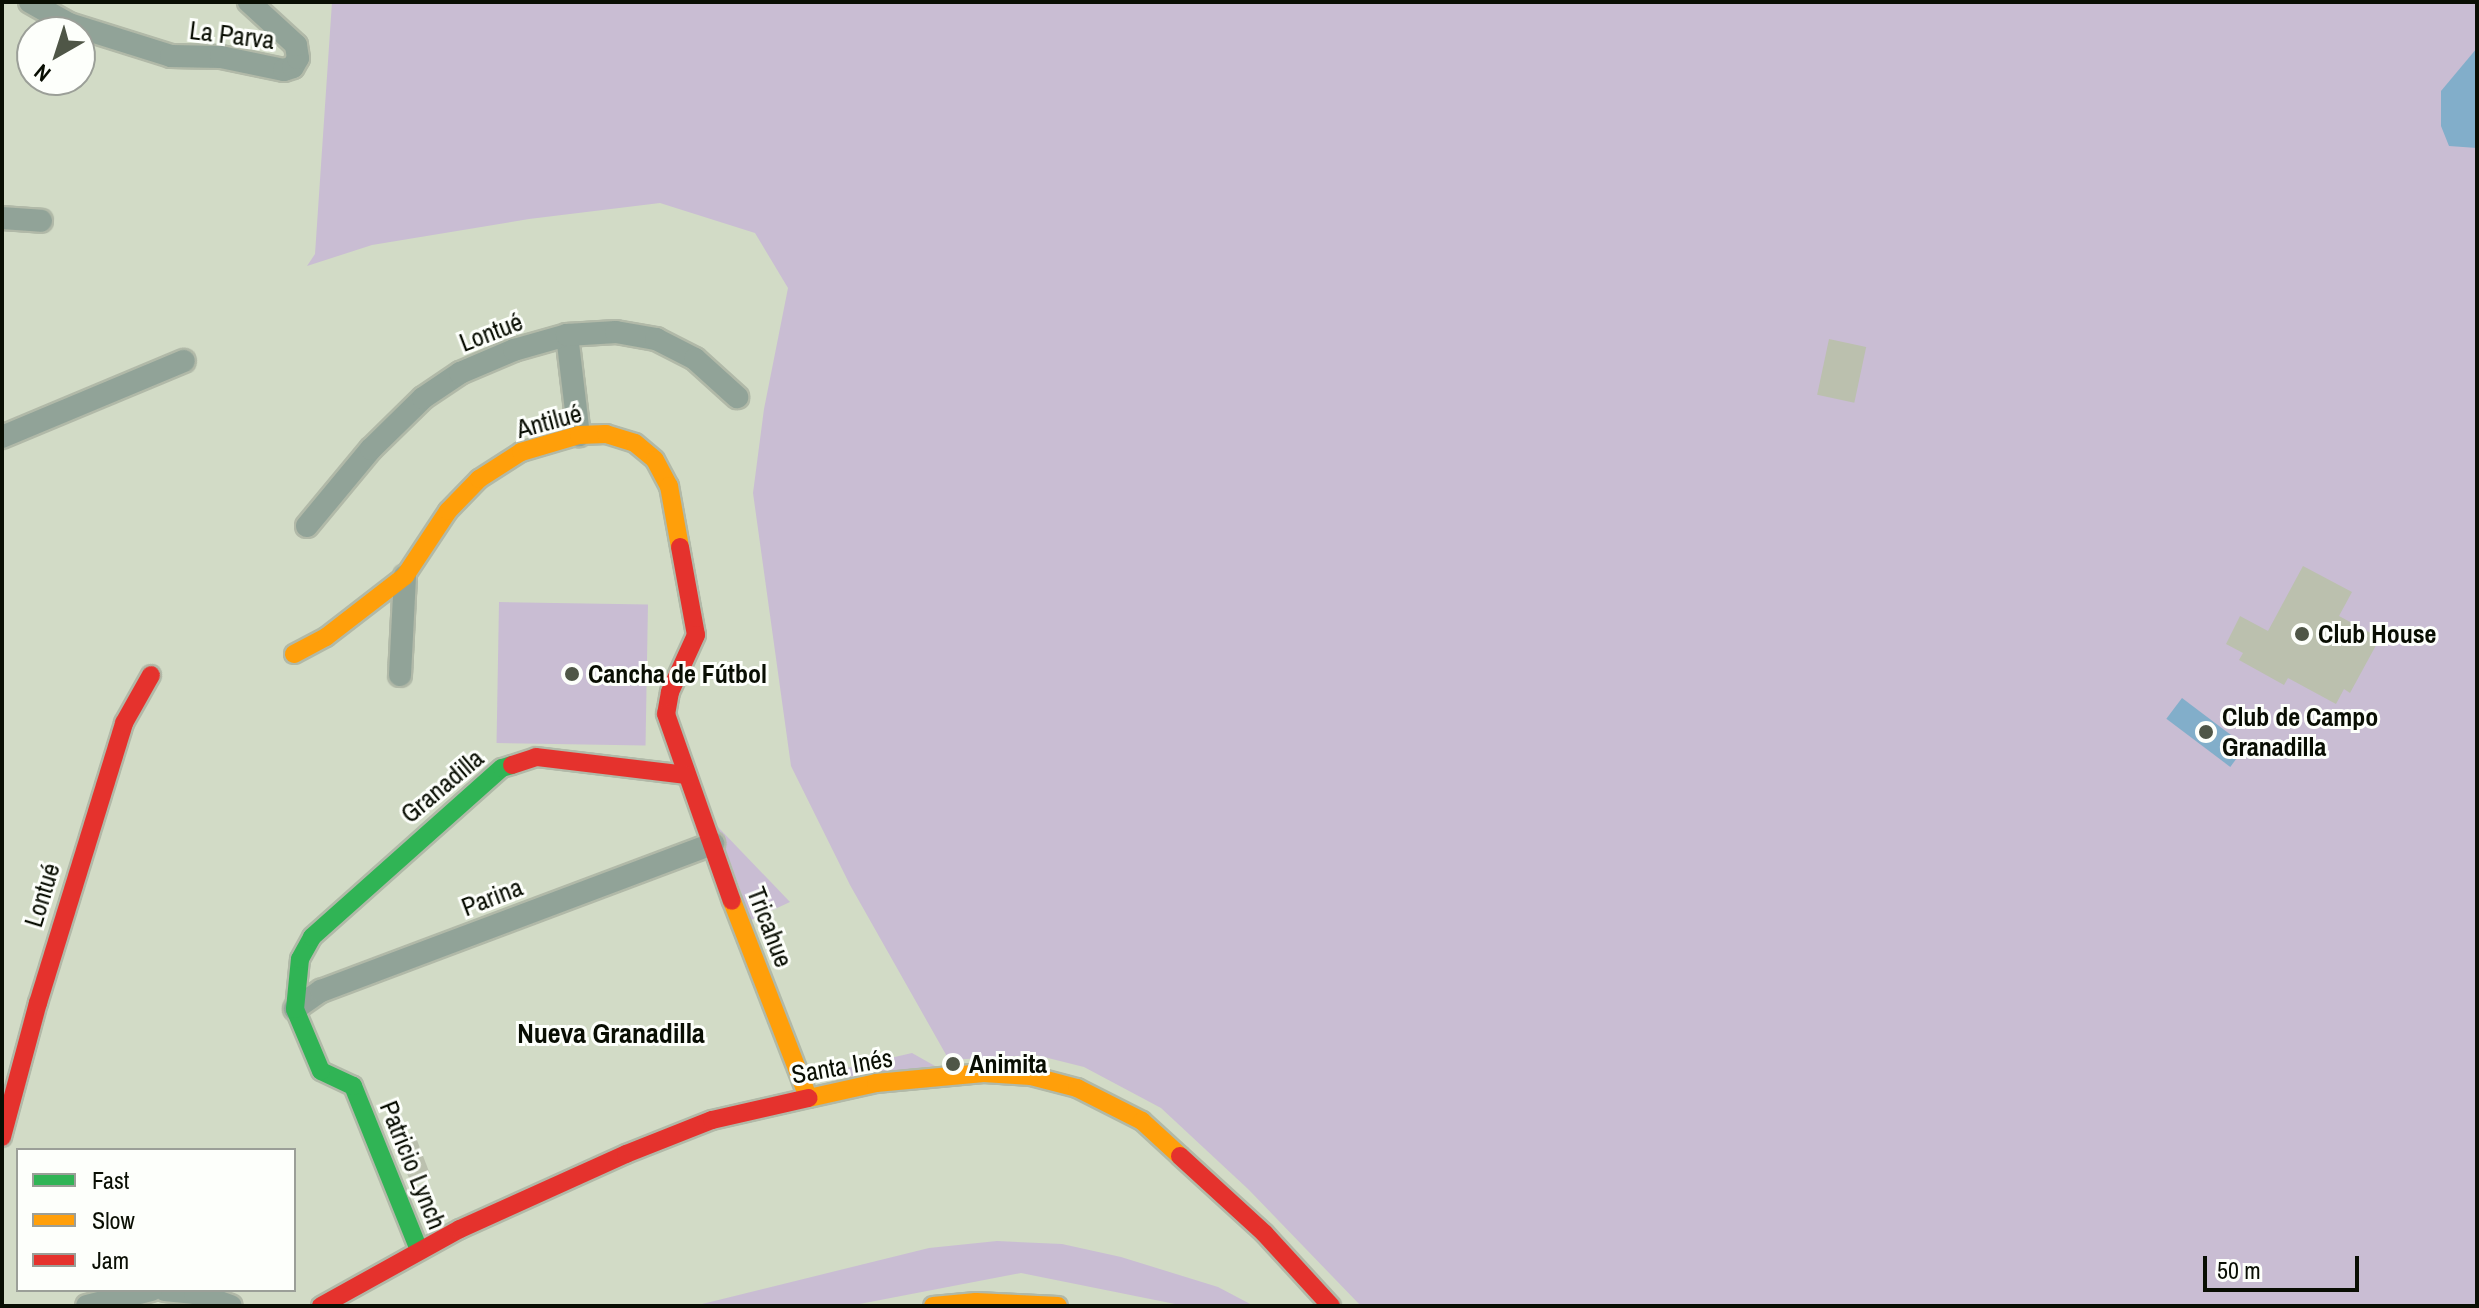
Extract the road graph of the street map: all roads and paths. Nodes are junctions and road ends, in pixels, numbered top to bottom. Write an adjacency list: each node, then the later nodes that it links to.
1 (30, 2): 2 (street, La Parva)
2 (249, 2)
3 (2, 218): 4 (street)
4 (41, 221)
5 (567, 335): 7 (street, Lontué); 8 (street); 10 (street, Lontué)
6 (184, 361): 9 (street)
7 (737, 397)
8 (579, 435): 11 (street, Antilué); 15 (street, Antilué)
9 (2, 437)
10 (307, 526)
11 (405, 576): 12 (street, Antilué); 14 (street)
12 (294, 654)
13 (151, 675): 20 (street, Lontué)
14 (400, 675)
15 (686, 775): 16 (street, Tricahue); 17 (street, Granadilla)
16 (713, 844): 18 (street, Parina); 19 (street, Tricahue)
17 (312, 937): 18 (street, Patricio Lynch)
18 (295, 1009): 21 (street, Patricio Lynch)
19 (808, 1097): 21 (street, Santa Inés); 29 (street, Santa Inés)
20 (2, 1137)
21 (419, 1250): 26 (street, Santa Inés)
22 (143, 1292): 24 (street)
23 (185, 1292): 25 (street)
24 (87, 1306)
25 (231, 1306)
26 (321, 1306)
27 (933, 1306): 28 (street)
28 (1058, 1306)
29 (1331, 1306)

